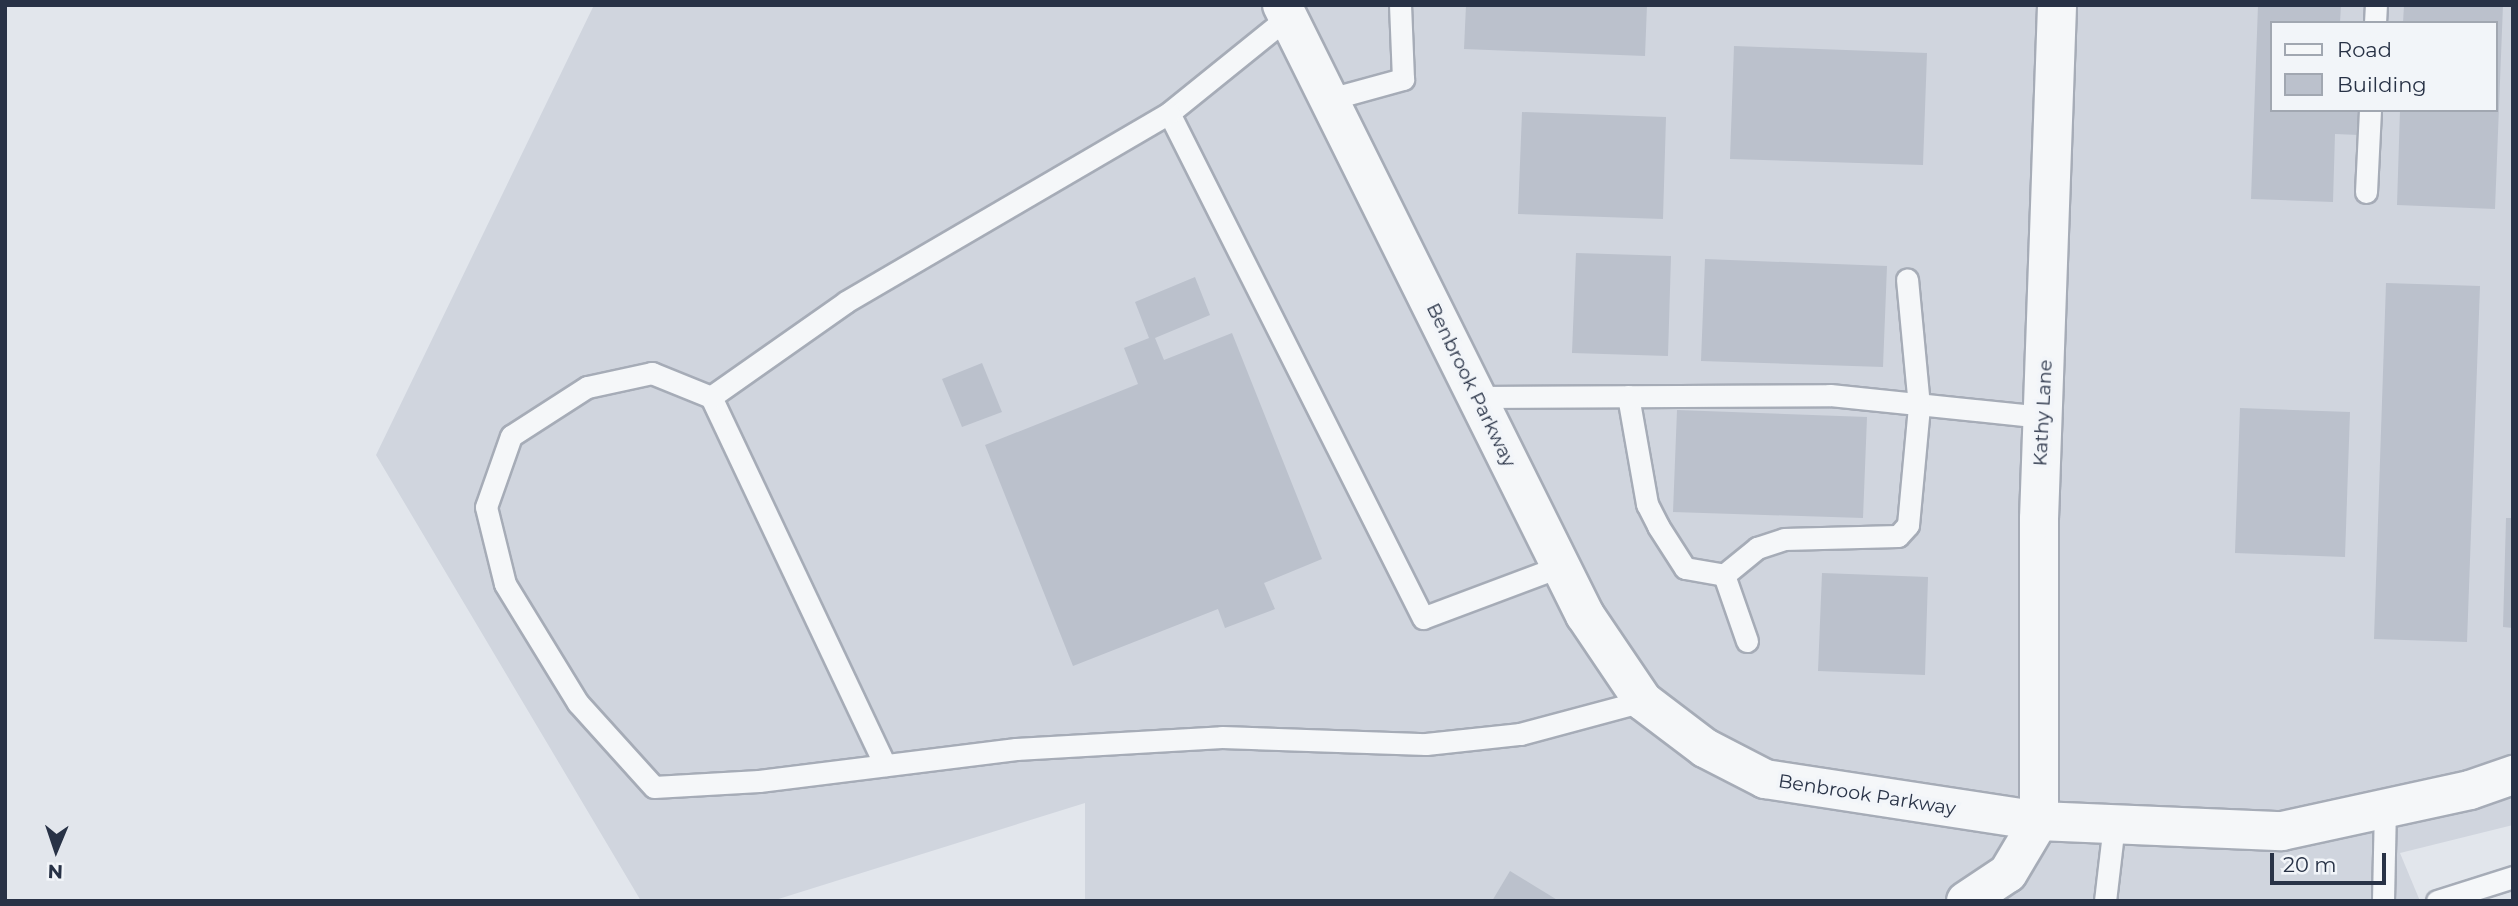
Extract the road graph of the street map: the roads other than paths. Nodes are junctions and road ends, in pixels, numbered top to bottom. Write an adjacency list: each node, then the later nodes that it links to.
1 (1400, 5): 4 (lane)
2 (2057, 5): 13 (street, Kathy Lane)
3 (1286, 11): 4 (street, Benbrook Parkway); 6 (lane)
4 (1330, 99): 10 (street, Benbrook Parkway)
5 (2370, 112): 7 (lane)
6 (1169, 113): 9 (lane); 14 (lane)
7 (2366, 192)
8 (1907, 280): 12 (lane)
9 (711, 397): 18 (lane); 18 (lane)
10 (1477, 397): 11 (lane); 14 (street, Benbrook Parkway)
11 (1628, 397): 12 (lane); 15 (lane)
12 (1919, 406): 13 (lane); 15 (lane)
13 (2043, 417): 21 (street, Kathy Lane)
14 (1561, 566): 17 (street, Benbrook Parkway)
15 (1724, 575): 16 (lane)
16 (1747, 641)
17 (1643, 701): 18 (lane); 21 (street, Benbrook Parkway)
18 (885, 765)
19 (2513, 775): 20 (street, Benbrook Parkway)
20 (2385, 809): 22 (street, Benbrook Parkway); 26 (lane)
21 (2039, 821): 22 (street, Benbrook Parkway); 24 (street)
22 (2114, 824): 25 (lane)
23 (2513, 877): 27 (lane)
24 (1966, 901)
25 (2105, 901)
26 (2383, 901)
27 (2437, 901)

